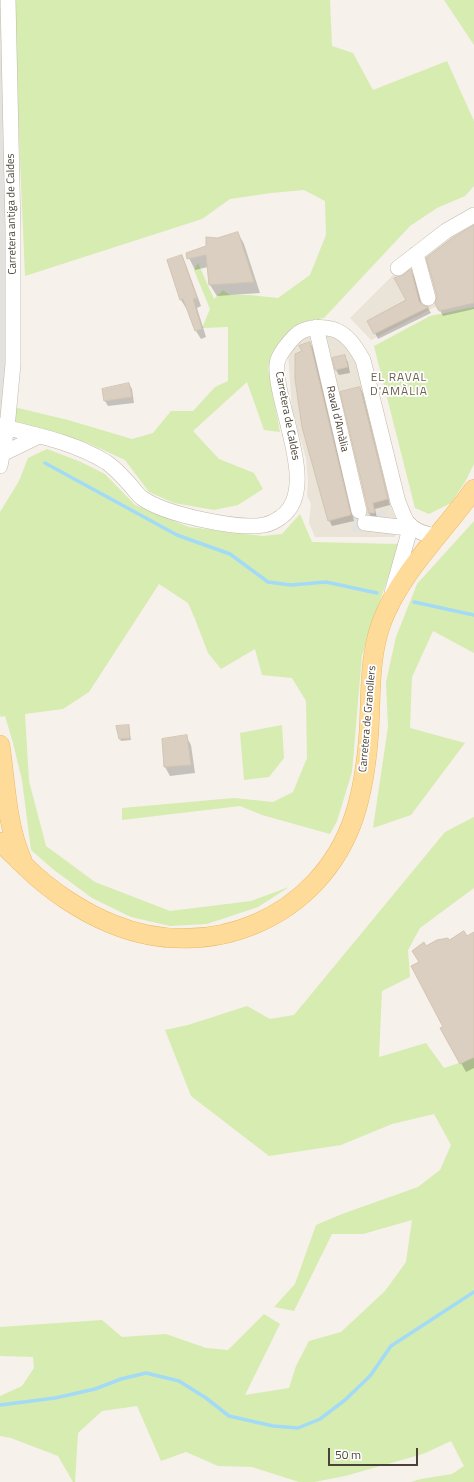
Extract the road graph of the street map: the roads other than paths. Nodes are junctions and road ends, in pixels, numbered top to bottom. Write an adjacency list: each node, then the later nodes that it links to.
1 (8, 0): 7 (street, Carretera antiga de Caldes)
2 (474, 215): 3 (street)
3 (416, 254): 4 (street); 5 (street)
4 (398, 268)
5 (428, 298)
6 (316, 327): 8 (street, Carretera de Caldes); 11 (street, Carretera de Caldes); 11 (street, Raval d'Amàlia)
7 (3, 427): 8 (street, Carretera de Caldes); 9 (street, Carretera antiga de Caldes)
8 (40, 436): 9 (street)
9 (1, 460)
10 (474, 489): 12 (main road)
11 (407, 525): 12 (street); 13 (street)
12 (438, 536): 13 (main road, Carretera de Granollers)
13 (388, 607): 17 (main road, Carretera de Granollers)
14 (0, 745): 17 (main road)
15 (0, 842): 17 (main road, Carretera de Granollers)
16 (0, 852): 17 (main road)
17 (26, 868)

